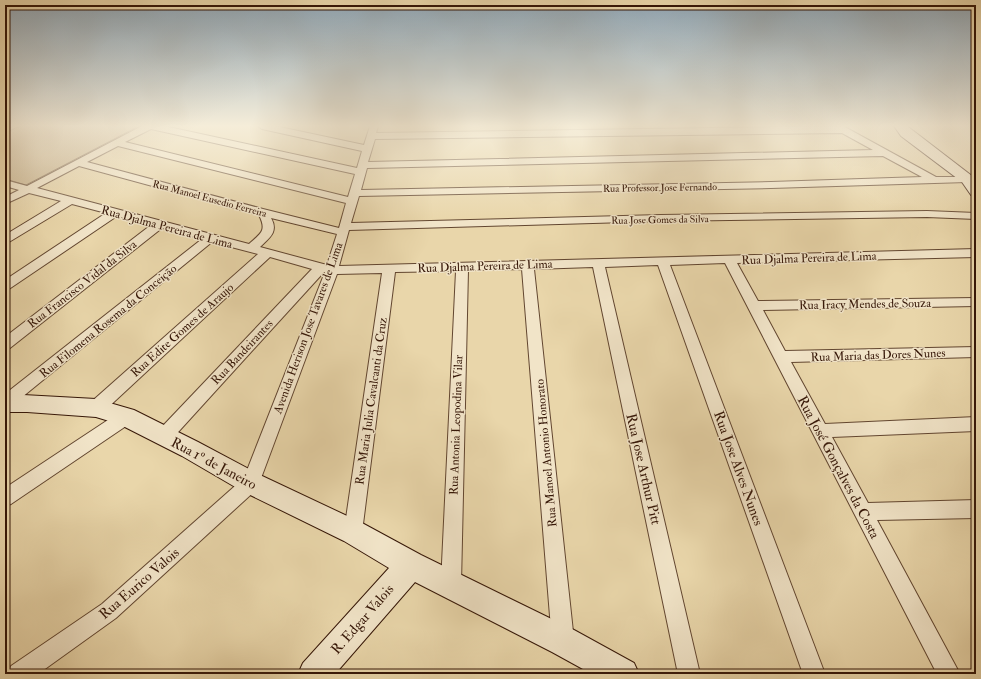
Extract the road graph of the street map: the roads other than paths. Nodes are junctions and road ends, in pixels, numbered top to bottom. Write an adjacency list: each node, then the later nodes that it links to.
1 (89, 158): 8 (street)
2 (180, 158): 15 (street, Rua Professor Jose Fernando)
3 (309, 158): 9 (street)
4 (364, 158): 9 (street, Avenida Herison Jose Tavares de Lima)
5 (720, 158): 9 (street)
6 (892, 158): 11 (street)
7 (939, 158): 10 (main road)
8 (79, 163): 13 (street); 19 (street, Rua Manoel Eusedio Ferreira)
9 (361, 168): 15 (street, Avenida Herison Jose Tavares de Lima)
10 (967, 179): 11 (street, Rua Professor Jose Fernando); 14 (main road)
11 (935, 180): 15 (street, Rua Professor Jose Fernando)
12 (5, 183): 13 (street, Rua Djalma Pereira de Lima)
13 (28, 189): 16 (street); 17 (street, Rua Djalma Pereira de Lima)
14 (976, 192)
15 (353, 197): 23 (street, Avenida Herison Jose Tavares de Lima)
16 (5, 201)
17 (69, 201): 18 (street, Rua Djalma Pereira de Lima); 26 (street)
18 (114, 213): 22 (street, Rua Djalma Pereira de Lima); 37 (street)
19 (263, 213): 21 (street, Rua Manoel Eusedio Ferreira); 24 (street)
20 (976, 216): 23 (street, Rua Jose Gomes da Silva)
21 (297, 221): 23 (street, Rua Manoel Eusedio Ferreira); 24 (street)
22 (160, 224): 25 (street, Rua Djalma Pereira de Lima); 40 (street, Rua Francisco Vidal da Silva)
23 (343, 229): 35 (street, Avenida Herison Jose Tavares de Lima)
24 (268, 232): 27 (street)
25 (210, 238): 27 (street, Rua Djalma Pereira de Lima); 43 (street, Rua Filomena Rosema da Conceição)
26 (5, 240)
27 (251, 249): 28 (street, Rua Djalma Pereira de Lima)
28 (266, 253): 35 (street, Rua Djalma Pereira de Lima); 44 (street, Rua Edite Gomes de Araujo)
29 (976, 253): 30 (street, Rua Djalma Pereira de Lima)
30 (728, 260): 31 (street, Rua Djalma Pereira de Lima); 39 (street, Rua José Gonçalves da Costa)
31 (664, 262): 32 (street, Rua Djalma Pereira de Lima); 61 (street, Rua Jose Alves Nunes)
32 (598, 263): 33 (street, Rua Djalma Pereira de Lima); 60 (street, Rua Jose Arthur Pitt)
33 (528, 265): 34 (street, Rua Djalma Pereira de Lima); 56 (street, Rua Manoel Antonio Honorato)
34 (462, 267): 36 (street, Rua Djalma Pereira de Lima); 55 (street, Rua Antonia Leopodina Vilar)
35 (326, 269): 36 (street, Rua Djalma Pereira de Lima); 48 (street, Rua Bandeirantes); 49 (street, Avenida Herison Jose Tavares de Lima)
36 (389, 269): 53 (street, Rua Maria Julia Cavalcanti da Cruz)
37 (5, 286)
38 (976, 302): 39 (street, Rua Iracy Mendes de Souza)
39 (753, 306): 42 (street, Rua José Gonçalves da Costa)
40 (5, 344)
41 (976, 352): 42 (street, Rua Maria das Dores Nunes)
42 (781, 357): 47 (street, Rua José Gonçalves da Costa)
43 (5, 403): 44 (main road, Rua 1º de Janeiro)
44 (96, 408): 45 (main road, Rua 1º de Janeiro)
45 (126, 417): 48 (main road, Rua 1º de Janeiro); 50 (street)
46 (976, 424): 47 (street)
47 (820, 431): 52 (street, Rua José Gonçalves da Costa)
48 (164, 436): 49 (main road, Rua 1º de Janeiro)
49 (251, 483): 53 (main road, Rua 1º de Janeiro); 57 (street, Rua Eurico Valois)
50 (5, 498)
51 (976, 509): 52 (street)
52 (863, 512): 62 (street, Rua José Gonçalves da Costa)
53 (353, 532): 54 (main road, Rua 1º de Janeiro)
54 (411, 565): 55 (main road, Rua 1º de Janeiro); 58 (main road, R. Edgar Valois)
55 (451, 584): 56 (main road, Rua 1º de Janeiro)
56 (563, 641): 59 (main road, Rua 1º de Janeiro)
57 (19, 674)
58 (314, 674)
59 (623, 674)
60 (689, 674)
61 (814, 674)
62 (949, 674)

